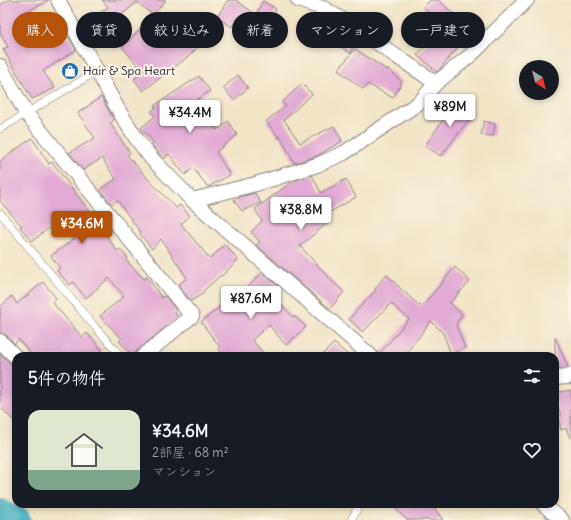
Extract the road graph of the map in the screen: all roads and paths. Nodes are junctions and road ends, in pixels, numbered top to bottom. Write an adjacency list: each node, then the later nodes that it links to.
1 (58, 0): 5 (street)
2 (298, 0): 6 (street)
3 (526, 0): 6 (street)
4 (0, 66): 7 (street)
5 (97, 70): 7 (lane); 9 (street)
6 (436, 83): 9 (street)
7 (26, 113): 8 (lane); 13 (street)
8 (0, 129)
9 (192, 200): 14 (street)
10 (0, 213): 12 (lane)
11 (0, 341): 15 (street)
12 (117, 352)
13 (148, 352)
14 (366, 352)
15 (12, 353)
16 (571, 375): 17 (street)
17 (559, 378)
18 (358, 508): 20 (lane)
19 (548, 508): 21 (street)
20 (351, 520)
21 (562, 520)

